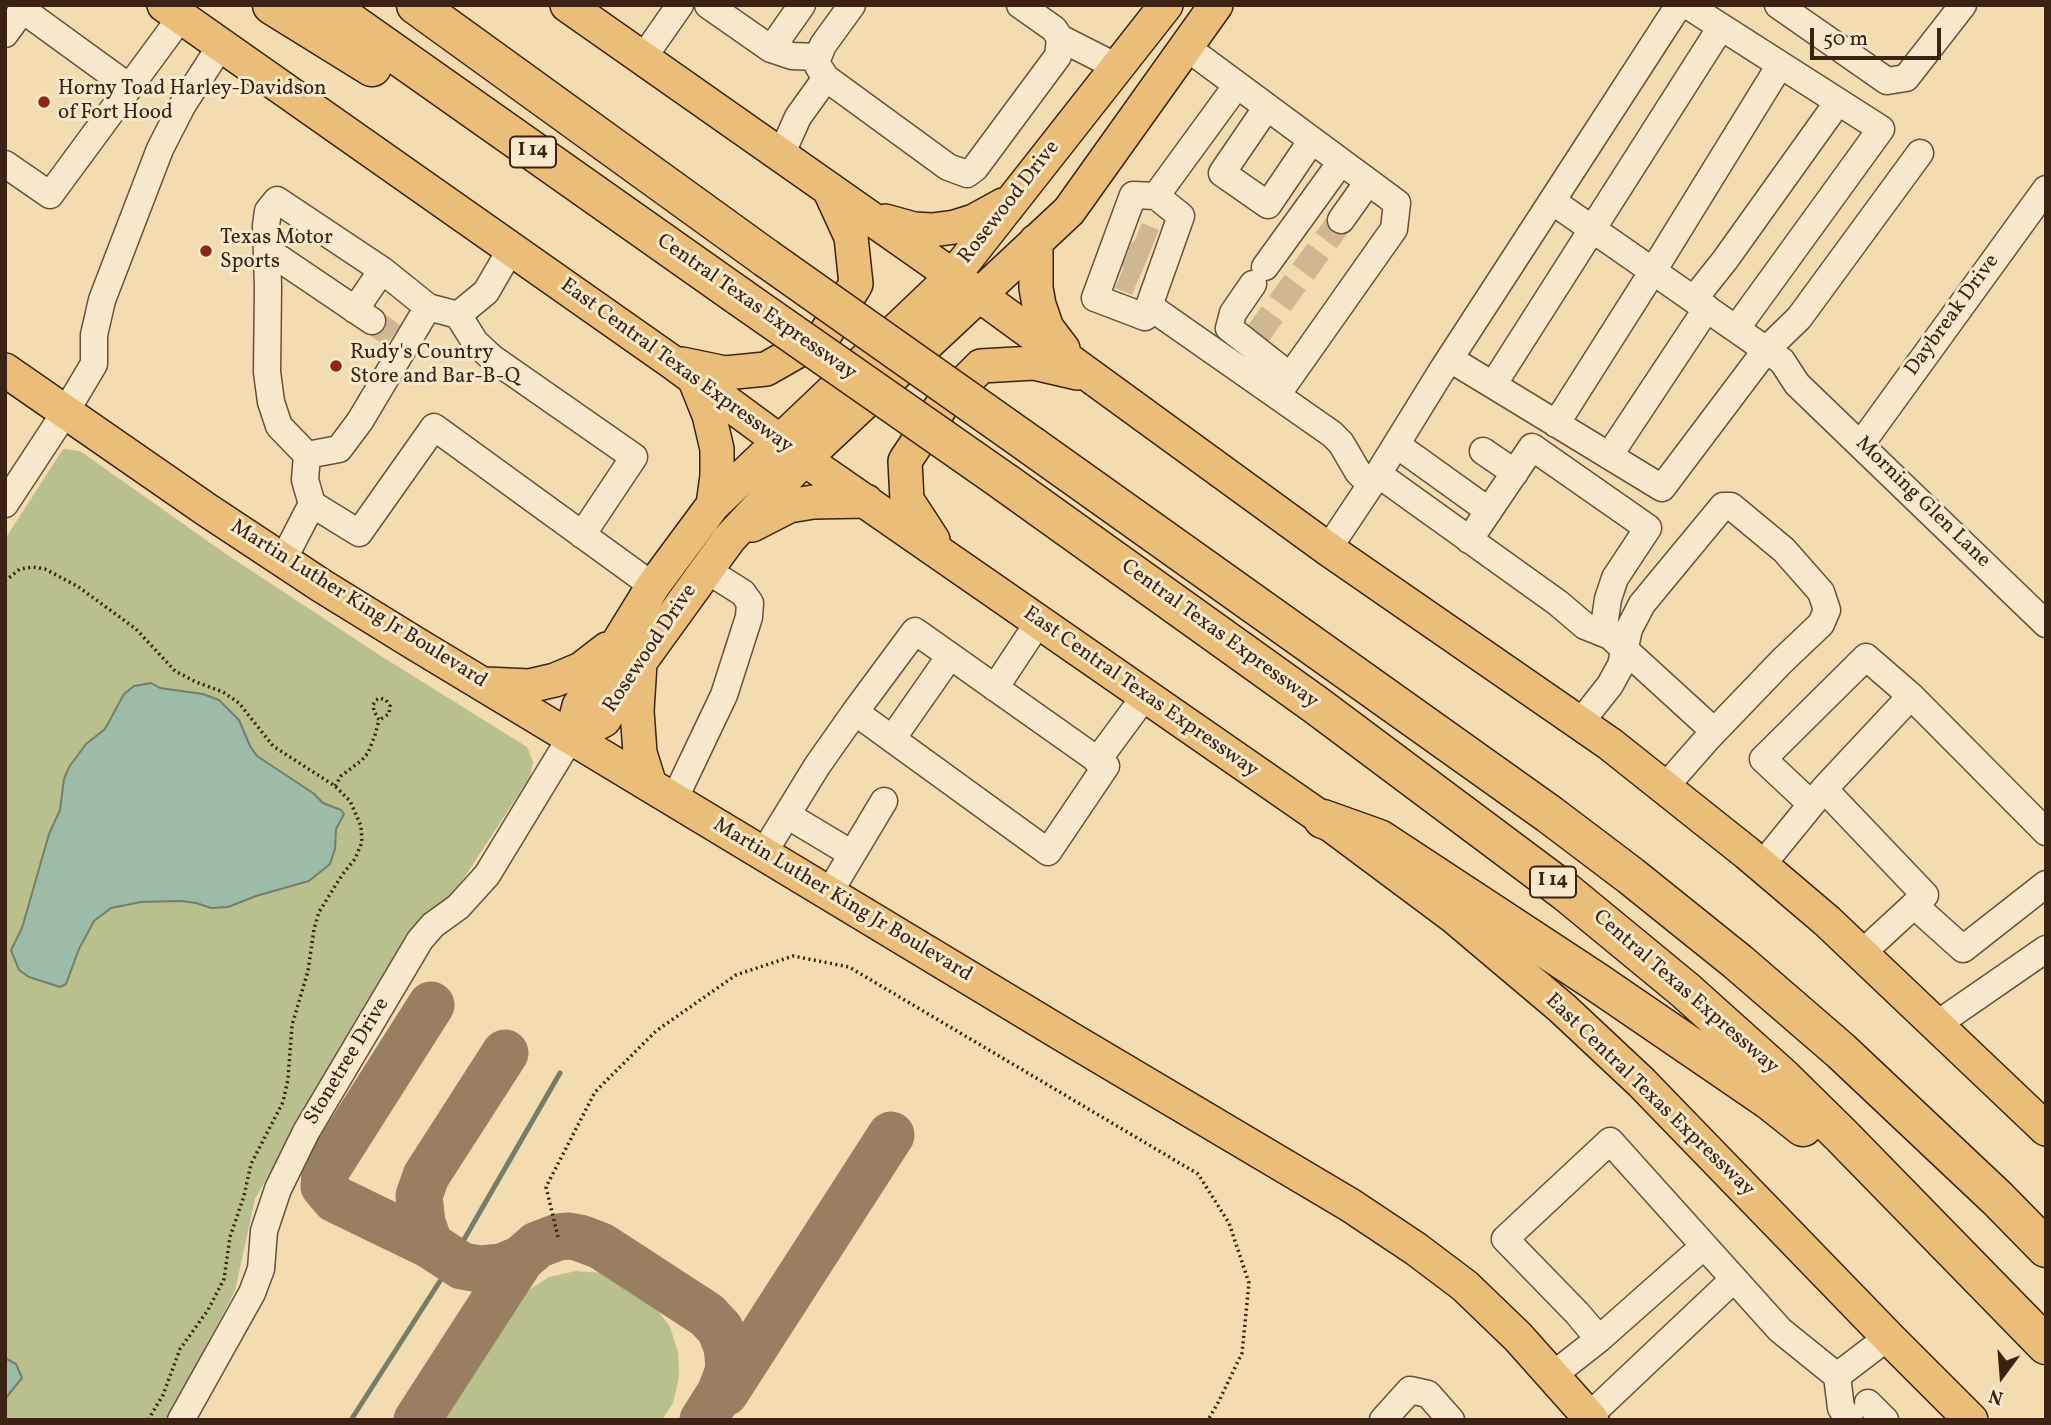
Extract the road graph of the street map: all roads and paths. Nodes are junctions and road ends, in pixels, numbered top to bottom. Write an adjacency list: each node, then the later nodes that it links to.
1 (272, 5): 32 (highway)
2 (326, 5): 32 (highway, Central Texas Expressway / I 14)
3 (416, 5): 129 (highway, I 14, bridge)
4 (567, 5): 24 (main road)
5 (680, 5): 24 (street)
6 (802, 5): 22 (street)
7 (852, 5): 27 (street)
8 (1020, 5): 20 (street)
9 (1166, 5): 26 (main road, Rosewood Drive)
10 (1216, 5): 21 (main road, Rosewood Drive)
11 (1679, 5): 43 (street)
12 (1687, 5): 18 (street)
13 (1779, 5): 14 (street)
14 (1963, 5)
15 (25, 8): 19 (street); 29 (street)
16 (721, 9): 22 (street)
17 (172, 11): 23 (main road, East Central Texas Expressway); 29 (street)
18 (1721, 27): 25 (street); 46 (street)
19 (5, 34)
20 (1060, 37): 26 (street); 27 (street)
21 (1186, 47): 28 (street); 47 (main road, Rosewood Drive)
22 (771, 49): 27 (street)
23 (228, 50): 49 (main road, East Central Texas Expressway); 67 (street)
24 (643, 58): 35 (main road)
25 (1780, 65): 30 (street); 52 (street)
26 (1117, 67): 42 (main road, Rosewood Drive)
27 (822, 68): 35 (street)
28 (1237, 85): 31 (street); 41 (street)
29 (130, 87): 37 (street)
30 (1838, 102): 55 (street); 59 (street)
31 (1267, 107): 33 (street); 33 (street)
32 (510, 136): 126 (highway, Central Texas Expressway / I 14, bridge)
33 (1312, 140): 36 (street)
34 (1920, 153): 60 (street)
35 (781, 155): 39 (main road)
36 (1341, 162): 38 (street); 65 (street)
37 (5, 164)
38 (1368, 182): 45 (street); 65 (street)
39 (829, 188): 44 (main road); 64 (main road)
40 (2046, 189): 69 (street, Daybreak Drive)
41 (1156, 196): 50 (street); 50 (street)
42 (1014, 198): 44 (main road); 53 (main road, Rosewood Drive)
43 (1552, 201): 46 (street, Morning Glen Lane); 61 (street)
44 (869, 217): 53 (main road)
45 (1341, 219)
46 (1593, 228): 52 (street, Morning Glen Lane); 66 (street)
47 (1036, 241): 54 (main road, Rosewood Drive); 63 (main road)
48 (267, 250): 51 (street); 58 (street); 73 (street)
49 (511, 250): 57 (street); 64 (main road, East Central Texas Expressway)
50 (1138, 262): 65 (street)
51 (382, 270): 56 (street); 58 (street)
52 (1653, 271): 55 (street, Morning Glen Lane); 68 (street)
53 (953, 276): 54 (main road); 71 (main road, Rosewood Drive)
54 (980, 295): 63 (main road); 71 (main road, Rosewood Drive)
55 (1700, 303): 59 (street, Morning Glen Lane); 74 (street)
56 (428, 307): 57 (street); 58 (street)
57 (458, 315): 82 (street)
58 (381, 328): 73 (street)
59 (1736, 329): 60 (street, Morning Glen Lane)
60 (1766, 350): 69 (street, Morning Glen Lane); 74 (street)
61 (1450, 359): 66 (street); 70 (street)
62 (5, 370): 67 (main road, Martin Luther King Jr Boulevard)
63 (1082, 370): 85 (main road); 86 (main road)
64 (684, 371): 71 (main road, East Central Texas Expressway); 80 (main road)
65 (1284, 385): 76 (street)
66 (1493, 386): 68 (street)
67 (66, 411): 78 (street); 87 (main road, Martin Luther King Jr Boulevard)
68 (1556, 424): 74 (street)
69 (1861, 444): 92 (street, Morning Glen Lane)
70 (1397, 445): 76 (street); 81 (street)
71 (792, 449): 77 (main road, East Central Texas Expressway); 80 (main road, Rosewood Drive); 83 (main road, Rosewood Drive)
72 (1483, 451): 75 (street)
73 (307, 455): 79 (street)
74 (1609, 456)
75 (1515, 473): 81 (street); 93 (street)
76 (1375, 480): 84 (street); 85 (street)
77 (866, 501): 83 (main road); 86 (main road, East Central Texas Expressway)
78 (5, 504)
79 (312, 504): 82 (street); 87 (street)
80 (713, 505): 90 (main road, Rosewood Drive)
81 (1489, 511): 84 (street)
82 (583, 535): 90 (street)
83 (729, 538): 88 (main road, Rosewood Drive)
84 (1469, 540): 93 (street)
85 (1328, 549): 103 (main road)
86 (945, 557): 91 (main road, East Central Texas Expressway)
87 (283, 560): 97 (main road, Martin Luther King Jr Boulevard)
88 (705, 569): 95 (main road, Rosewood Drive); 110 (street)
89 (5, 581): 108 (path)
90 (653, 586): 95 (main road, Rosewood Drive)
91 (1038, 622): 98 (street); 99 (main road, East Central Texas Expressway)
92 (2046, 624)
93 (1603, 633): 94 (street)
94 (1625, 650): 103 (street); 104 (street); 104 (street)
95 (630, 651): 97 (main road); 105 (main road, Rosewood Drive); 110 (main road)
96 (950, 656): 98 (street); 101 (street); 106 (street)
97 (482, 684): 105 (main road, Martin Luther King Jr Boulevard)
98 (995, 688): 107 (street)
99 (1145, 696): 107 (street); 114 (main road, East Central Texas Expressway)
100 (1911, 696): 111 (street); 111 (street); 115 (street)
101 (855, 712): 106 (street); 113 (street)
102 (379, 720): 102 (path); 108 (path)
103 (1580, 723): 109 (main road)
104 (1714, 731): 109 (street)
105 (571, 737): 110 (main road, Martin Luther King Jr Boulevard); 139 (street, Stonetree Drive)
106 (892, 739): 107 (street)
107 (1097, 761)
108 (335, 786): 138 (path)
109 (1665, 788): 118 (main road)
110 (662, 792): 116 (main road, Martin Luther King Jr Boulevard)
111 (1818, 796): 118 (street); 121 (street)
112 (884, 801): 117 (street)
113 (787, 815): 116 (street); 117 (street)
114 (1323, 819): 126 (highway); 131 (main road, East Central Texas Expressway)
115 (2046, 832)
116 (763, 854): 120 (main road, Martin Luther King Jr Boulevard)
117 (852, 854): 120 (street)
118 (1762, 865): 123 (main road)
119 (2046, 884): 121 (street)
120 (828, 893): 134 (main road, Martin Luther King Jr Boulevard)
121 (1914, 905): 123 (street)
122 (2046, 949): 124 (street)
123 (1861, 954): 124 (main road)
124 (1936, 1025): 125 (main road)
125 (2046, 1129)
126 (1885, 1182): 133 (highway, Central Texas Expressway / I 14)
127 (558, 1237): 140 (path)
128 (1704, 1246): 130 (street); 132 (street); 132 (street)
129 (2046, 1248)
130 (1734, 1279): 135 (street); 137 (street)
131 (1888, 1337): 135 (street); 143 (main road, East Central Texas Expressway)
132 (1599, 1339): 134 (street)
133 (2046, 1345)
134 (1553, 1376): 137 (main road, Martin Luther King Jr Boulevard)
135 (1837, 1376): 136 (street)
136 (1854, 1414)
137 (1590, 1418)
138 (148, 1420)
139 (181, 1420)
140 (1208, 1420)
141 (1383, 1420): 142 (street)
142 (1451, 1420)
143 (1971, 1420)

